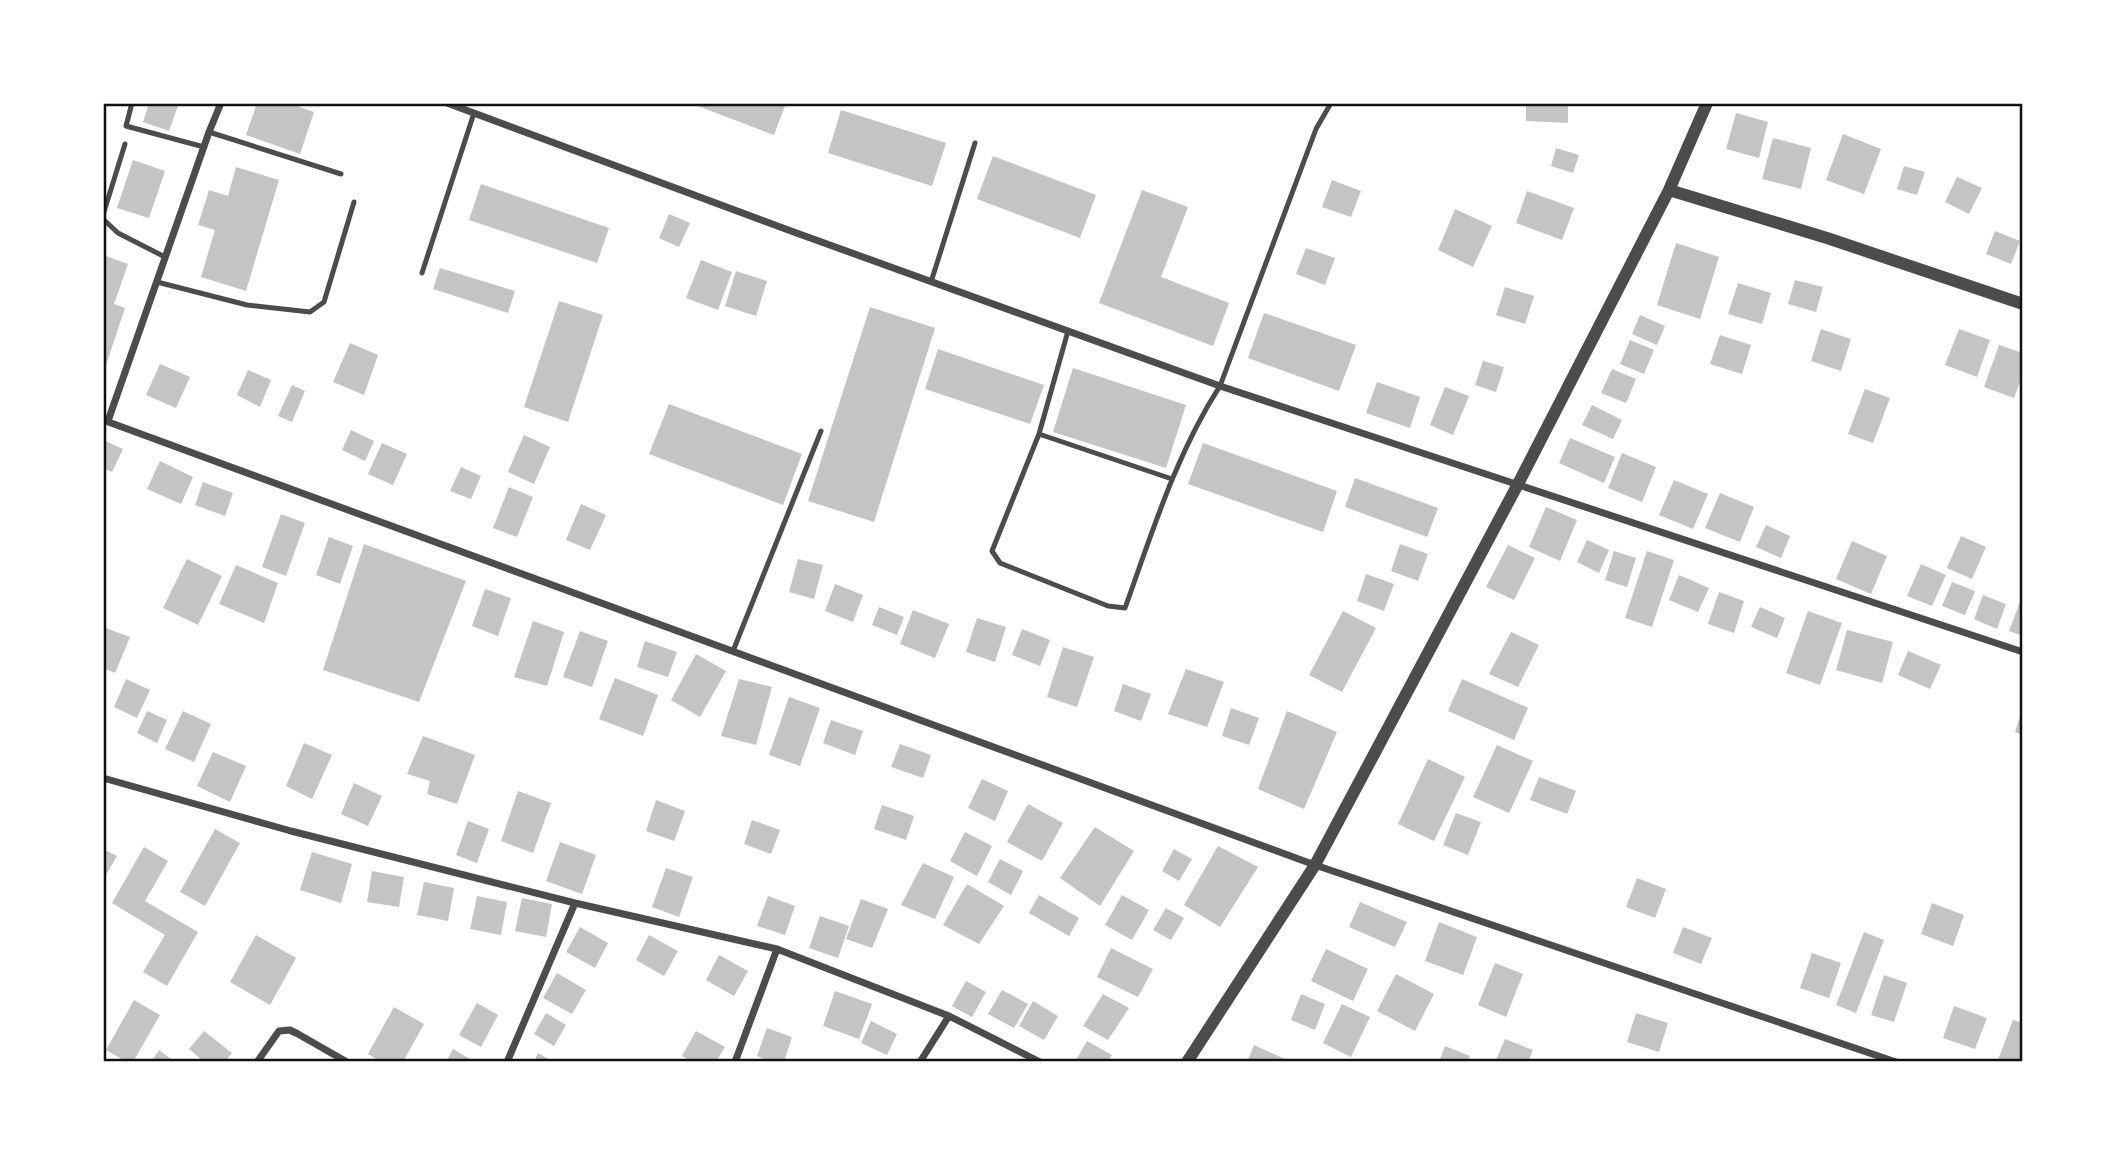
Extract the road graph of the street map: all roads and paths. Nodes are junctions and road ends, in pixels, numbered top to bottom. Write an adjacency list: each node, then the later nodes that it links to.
1 (132, 103): 10 (lane)
2 (221, 103): 7 (street)
3 (447, 103): 6 (street)
4 (1332, 103): 21 (lane)
5 (1707, 103): 12 (street)
6 (474, 113): 16 (lane); 18 (street)
7 (209, 132): 10 (street); 11 (lane)
8 (975, 143): 18 (lane)
9 (125, 144): 14 (lane)
10 (204, 147): 15 (street)
11 (341, 174)
12 (1669, 190): 19 (street); 26 (street)
13 (354, 202): 17 (lane)
14 (103, 217): 15 (lane)
15 (165, 257): 17 (street)
16 (422, 273)
17 (157, 282): 22 (street)
18 (931, 282): 20 (street)
19 (2023, 304)
20 (1068, 331): 21 (street); 24 (lane)
21 (1220, 386): 25 (lane); 26 (street)
22 (106, 421): 27 (street)
23 (821, 431): 27 (lane)
24 (1039, 433): 25 (lane); 25 (lane)
25 (1172, 480)
26 (1518, 484): 28 (street); 30 (street)
27 (733, 651): 30 (street)
28 (2023, 652)
29 (103, 778): 31 (street)
30 (1315, 865): 40 (street); 41 (street)
31 (575, 903): 32 (street); 36 (street)
32 (777, 948): 33 (street); 37 (street)
33 (949, 1016): 38 (street); 39 (street)
34 (257, 1062): 35 (street)
35 (347, 1062)
36 (507, 1062)
37 (735, 1062)
38 (920, 1062)
39 (1040, 1062)
40 (1187, 1062)
41 (1895, 1062)

